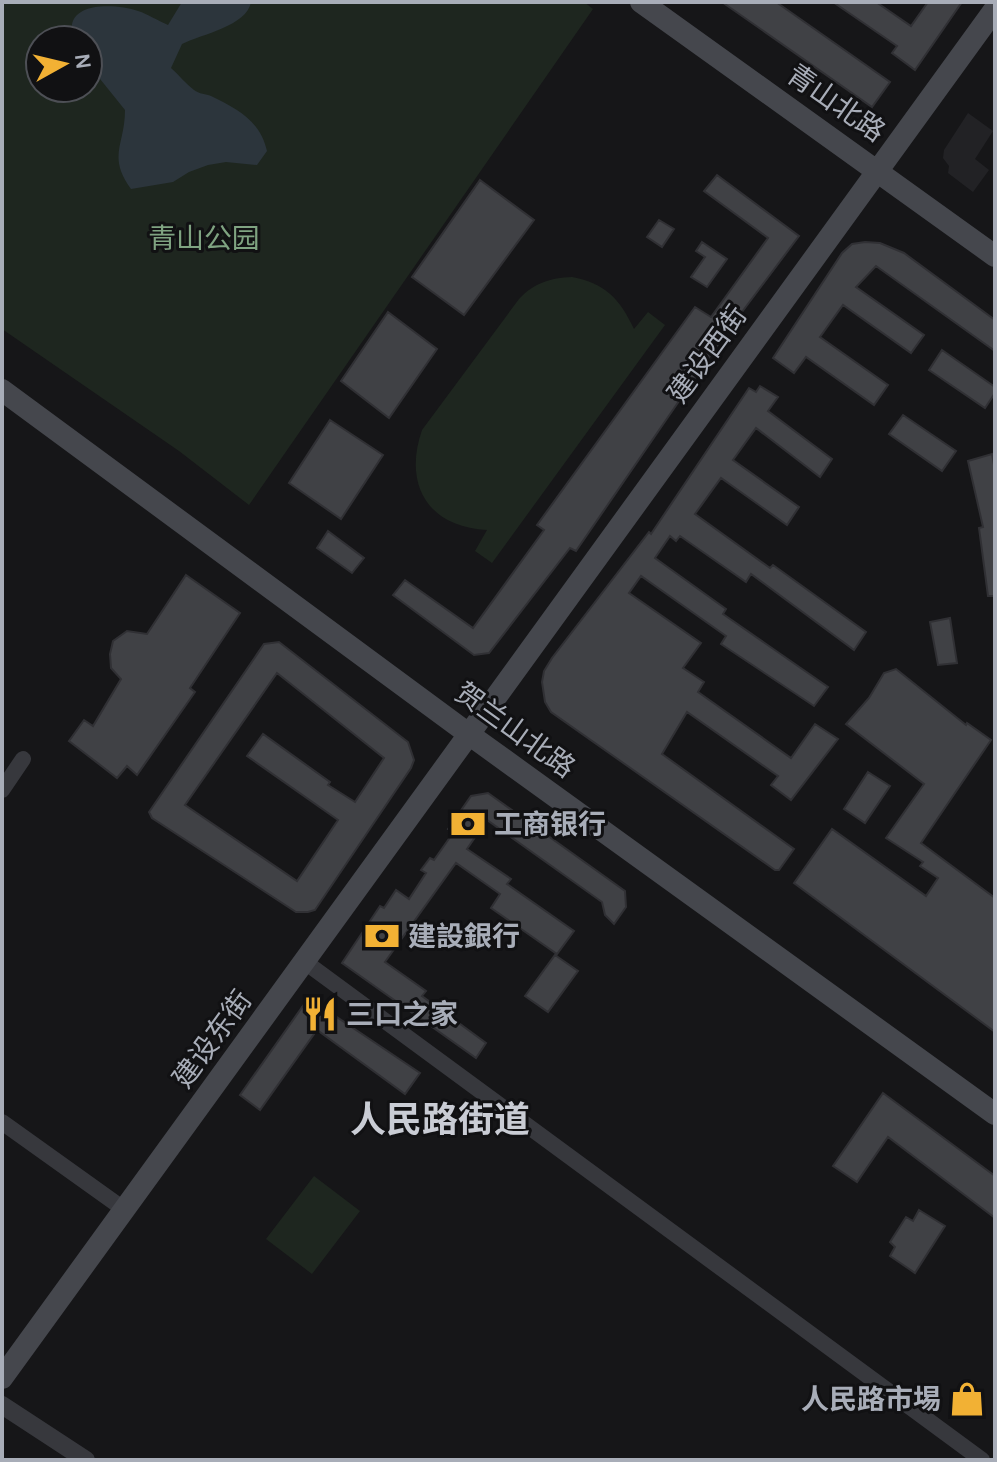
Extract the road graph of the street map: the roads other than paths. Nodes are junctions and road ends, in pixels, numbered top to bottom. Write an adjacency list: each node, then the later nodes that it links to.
1 (641, 2): 3 (main road, 青山北路)
2 (995, 9): 3 (main road, 建设西街)
3 (877, 169): 4 (main road, 青山北路); 6 (main road, 建设西街)
4 (995, 256)
5 (2, 390): 6 (main road, 贺兰山北路)
6 (470, 735): 9 (main road, 建设东街); 10 (main road, 贺兰山北路)
7 (23, 759): 8 (street)
8 (2, 790)
9 (305, 962): 12 (main road, 建设东街); 16 (street)
10 (995, 1114)
11 (2, 1122): 12 (street)
12 (125, 1210): 13 (main road, 建设东街)
13 (2, 1378)
14 (2, 1405): 15 (street)
15 (86, 1460)
16 (982, 1460)

